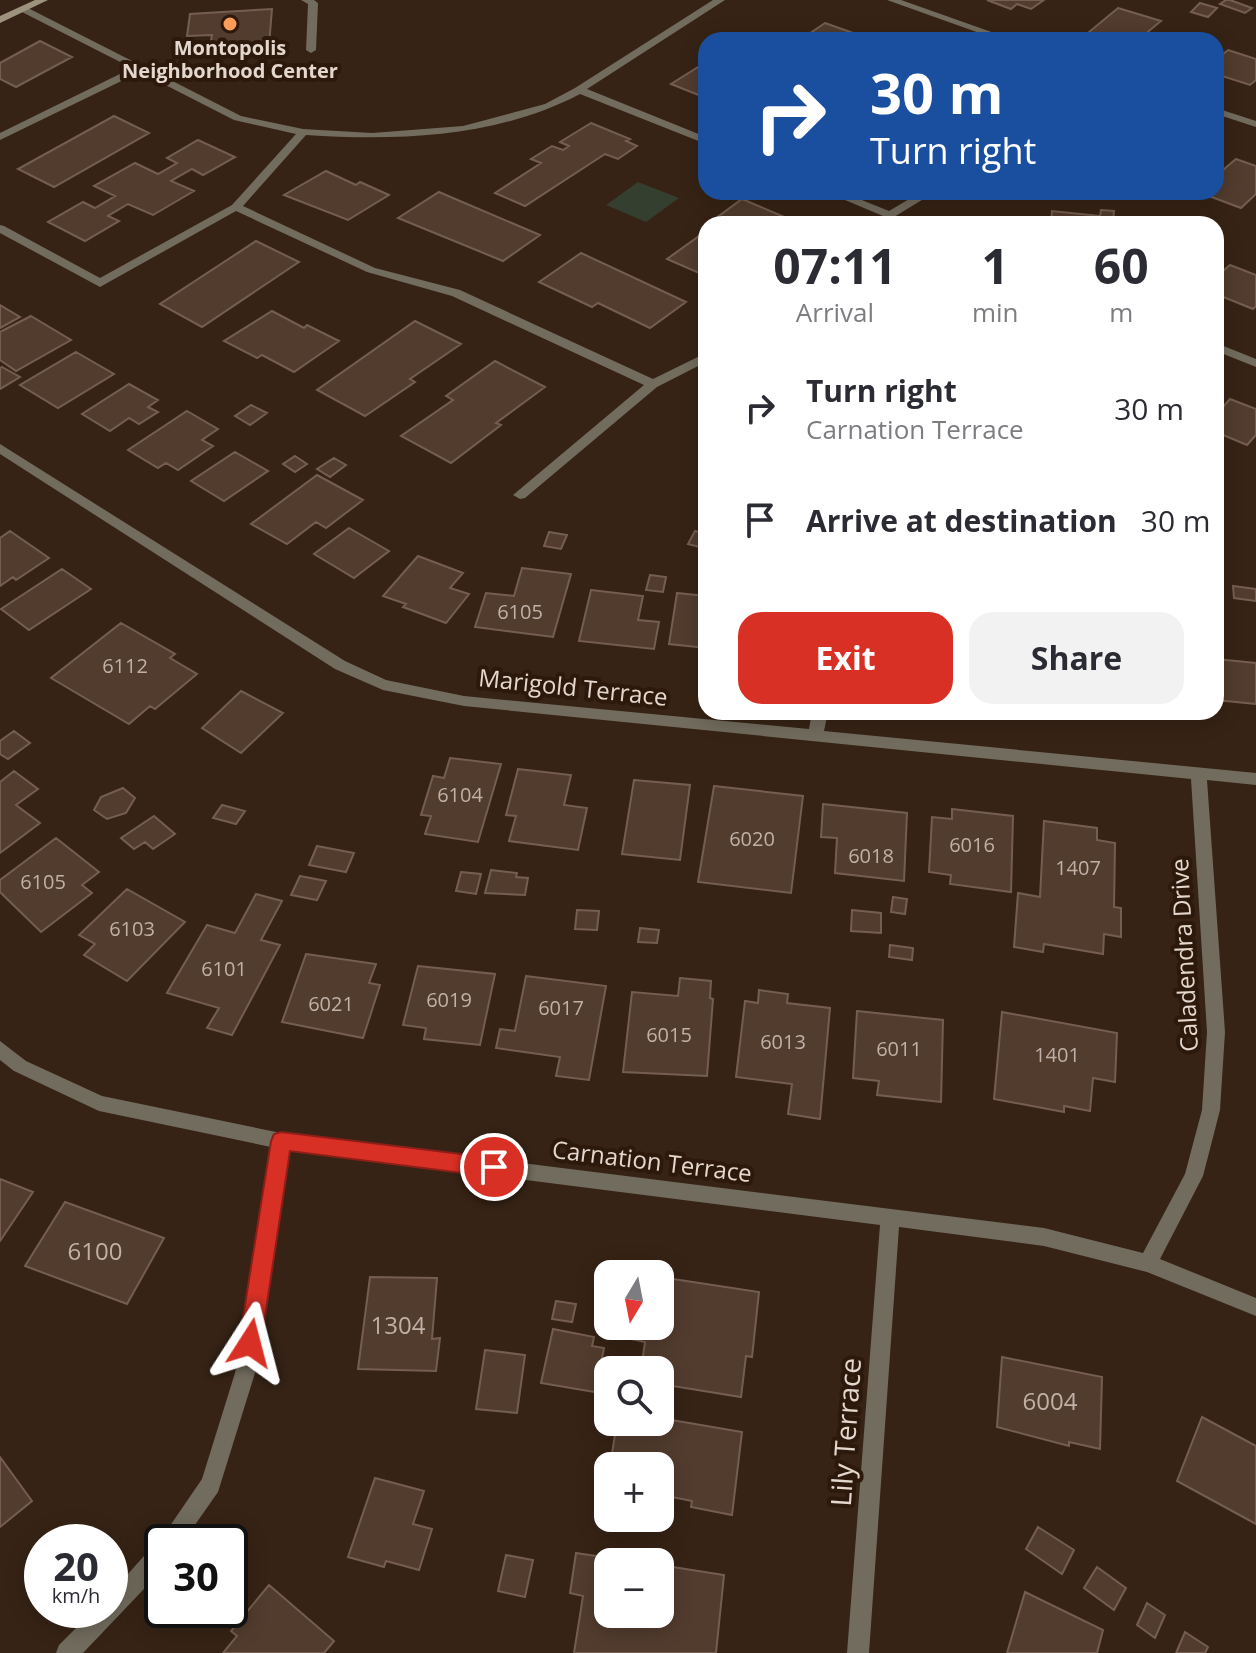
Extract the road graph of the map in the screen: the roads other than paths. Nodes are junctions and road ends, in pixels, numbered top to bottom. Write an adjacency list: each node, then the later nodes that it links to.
1 (43, 0): 5 (main road)
2 (306, 0): 8 (street)
3 (720, 0): 10 (street)
4 (892, 0): 7 (street)
5 (23, 9): 6 (main road); 9 (street)
6 (0, 20)
7 (986, 32)
8 (311, 50)
9 (143, 67): 13 (street); 14 (street)
10 (579, 90): 13 (street); 15 (street)
11 (1224, 114): 12 (street)
12 (1256, 124)
13 (303, 132): 18 (street)
14 (0, 137)
15 (698, 138)
16 (847, 200): 19 (street)
17 (917, 200): 20 (street)
18 (236, 207): 21 (street); 25 (street)
19 (878, 216)
20 (892, 216)
21 (0, 228)
22 (1224, 350): 24 (street)
23 (698, 361): 25 (street)
24 (1256, 363)
25 (653, 384): 27 (street)
26 (0, 448): 29 (street, Marigold Terrace)
27 (520, 495)
28 (818, 720): 29 (street)
29 (815, 736): 30 (street, Marigold Terrace)
30 (1199, 774): 31 (street, Marigold Terrace); 35 (street, Caladendra Drive)
31 (1256, 779)
32 (0, 1049): 33 (street, Carnation Terrace)
33 (281, 1141): 34 (street, Carnation Terrace); 37 (street)
34 (890, 1216): 35 (street, Carnation Terrace); 42 (street, Lily Terrace)
35 (1148, 1263): 36 (street, Carnation Terrace)
36 (1256, 1307)
37 (183, 1524)
38 (144, 1575): 39 (street)
39 (128, 1592)
40 (92, 1628): 41 (street)
41 (67, 1653)
42 (858, 1653)

